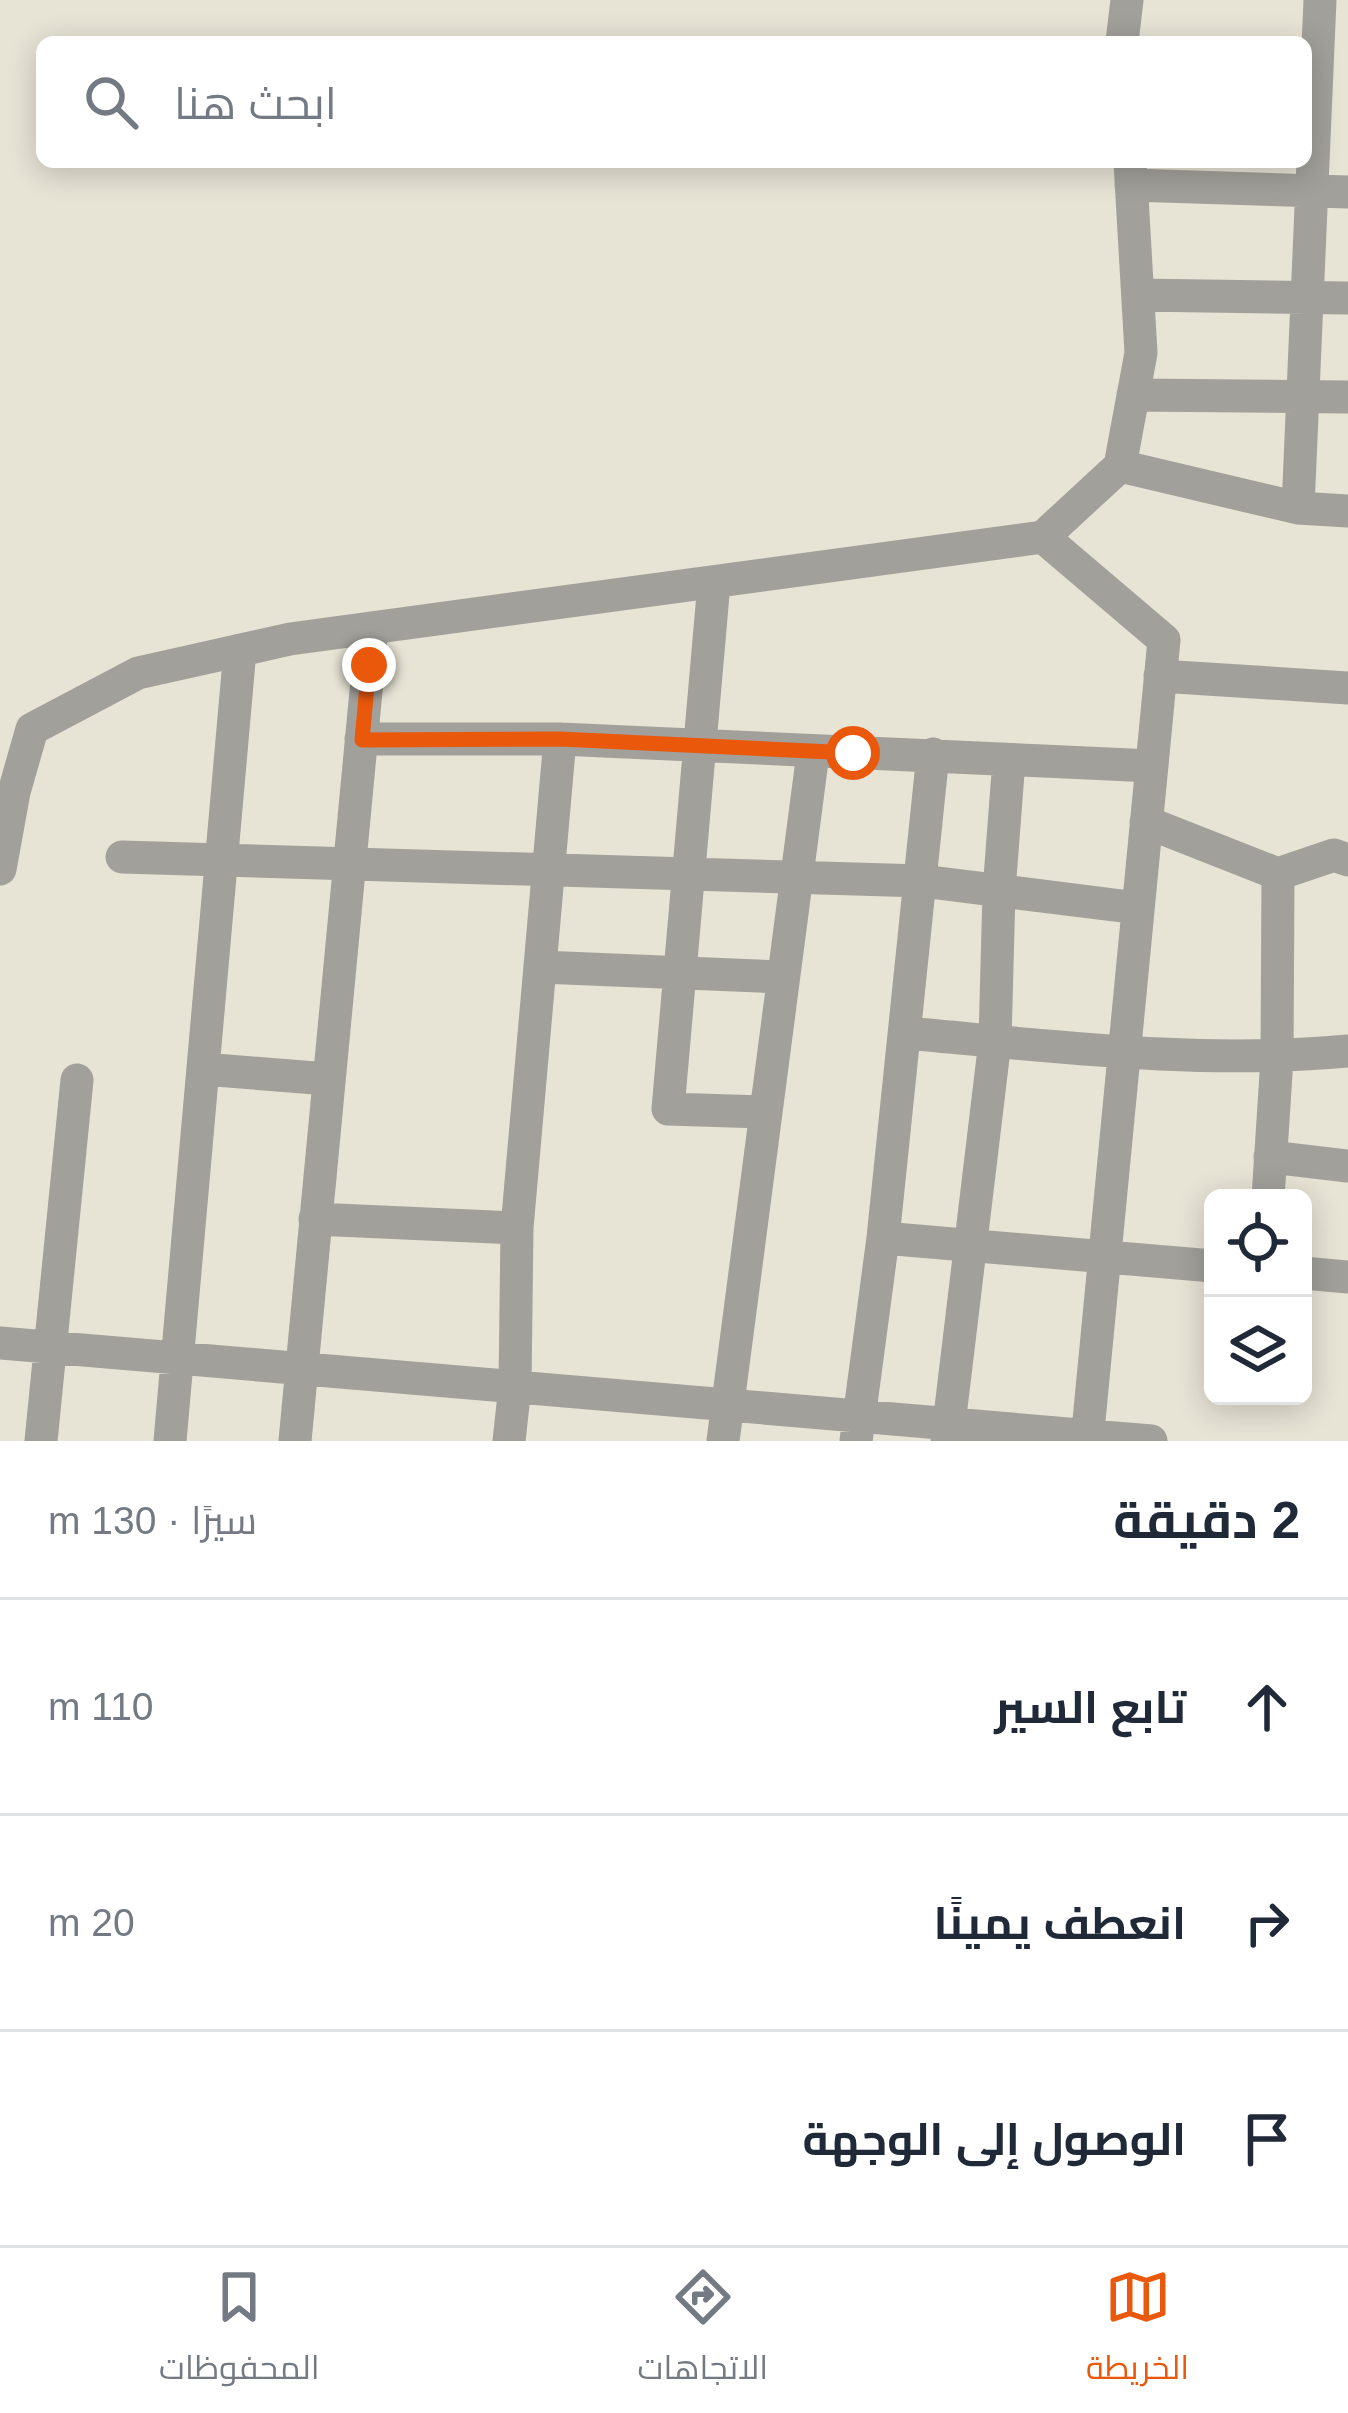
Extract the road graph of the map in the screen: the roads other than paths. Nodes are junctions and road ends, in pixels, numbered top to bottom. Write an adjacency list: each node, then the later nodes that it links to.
1 (1127, 0): 3 (street)
2 (1320, 0): 4 (street)
3 (1123, 36)
4 (1324, 63): 6 (street)
5 (1131, 174): 6 (street); 8 (street)
6 (1312, 191): 7 (street); 9 (street)
7 (1348, 192)
8 (1138, 295): 9 (street); 11 (street)
9 (1307, 297): 10 (street); 12 (street)
10 (1348, 298)
11 (1133, 395): 12 (street); 14 (street)
12 (1303, 396): 13 (street); 15 (street)
13 (1348, 397)
14 (1120, 466): 15 (street); 17 (street)
15 (1298, 508): 16 (street)
16 (1348, 511)
17 (1043, 537): 18 (street); 21 (street)
18 (714, 583): 19 (street); 25 (street)
19 (372, 628): 20 (street); 24 (street)
20 (240, 650): 30 (street); 33 (street)
21 (1160, 676): 22 (street); 29 (street)
22 (1348, 688)
23 (560, 739): 24 (street); 25 (street); 36 (street)
24 (362, 740): 35 (street)
25 (702, 745): 26 (street); 38 (street)
26 (813, 752): 27 (street); 40 (street)
27 (933, 754): 28 (street); 41 (street)
28 (1009, 760): 29 (street); 42 (street)
29 (1152, 766): 31 (street)
30 (7, 789): 37 (street)
31 (1146, 822): 39 (street); 43 (street)
32 (122, 857): 33 (street)
33 (221, 859): 35 (street); 52 (street)
34 (1348, 860): 39 (street)
35 (350, 861): 36 (street); 53 (street)
36 (550, 868): 38 (street); 44 (street)
37 (0, 869)
38 (688, 873): 40 (street); 45 (street)
39 (1278, 874): 51 (street)
40 (794, 877): 41 (street); 46 (street)
41 (922, 881): 42 (street); 47 (street)
42 (999, 891): 43 (street); 48 (street)
43 (1138, 908): 50 (street)
44 (541, 967): 45 (street); 60 (street)
45 (680, 972): 46 (street); 55 (street)
46 (782, 977): 55 (street)
47 (905, 1033): 48 (street); 61 (street)
48 (995, 1041): 50 (street); 62 (street)
49 (1348, 1051): 51 (street)
50 (1124, 1052): 51 (street); 63 (street)
51 (1277, 1058): 56 (street)
52 (203, 1069): 53 (street); 69 (street)
53 (328, 1079): 59 (street)
54 (77, 1080): 68 (street)
55 (764, 1112): 72 (street)
56 (1270, 1157): 57 (street); 58 (street)
57 (1348, 1166)
58 (1268, 1189)
59 (315, 1219): 60 (street); 70 (street)
60 (517, 1228): 71 (street)
61 (883, 1238): 62 (street); 73 (street)
62 (972, 1245): 63 (street); 74 (street)
63 (1105, 1257): 64 (street); 75 (street)
64 (1204, 1265)
65 (1312, 1274): 66 (street)
66 (1348, 1277)
67 (0, 1342): 68 (street)
68 (50, 1347): 69 (street); 76 (street)
69 (177, 1358): 70 (street); 77 (street)
70 (300, 1368): 71 (street); 78 (street)
71 (515, 1386): 72 (street); 79 (street)
72 (727, 1405): 73 (street); 80 (street)
73 (857, 1428): 74 (street)
74 (948, 1432): 75 (street)
75 (1087, 1438): 81 (street)
76 (41, 1441)
77 (170, 1441)
78 (295, 1441)
79 (509, 1441)
80 (723, 1441)
81 (1150, 1441)

